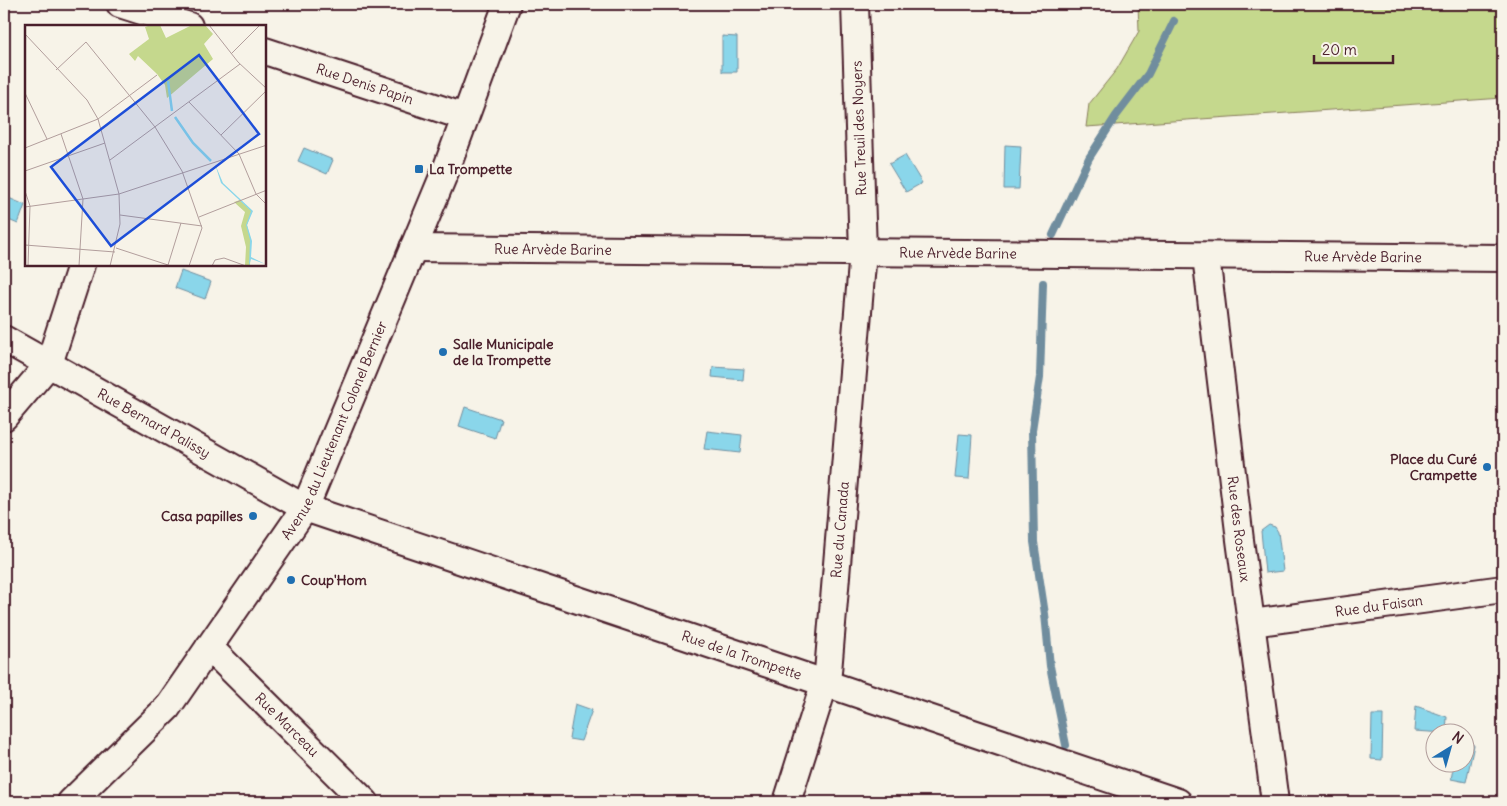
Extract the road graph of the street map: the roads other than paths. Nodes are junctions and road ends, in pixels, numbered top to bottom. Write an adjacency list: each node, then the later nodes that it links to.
1 (120, 4): 4 (street)
2 (507, 4): 7 (street, Avenue du Lieutenant Colonel Bernier)
3 (855, 4): 9 (street, Rue Treuil des Noyers)
4 (161, 16): 5 (street)
5 (186, 25)
6 (266, 51): 7 (street, Rue Denis Papin)
7 (465, 116): 8 (street, Avenue du Lieutenant Colonel Bernier)
8 (413, 248): 9 (street, Rue Arvède Barine); 16 (street, Avenue du Lieutenant Colonel Bernier)
9 (863, 252): 10 (street, Rue Arvède Barine); 20 (street, Rue du Canada)
10 (1206, 256): 11 (street, Rue Arvède Barine); 18 (street, Rue des Roseaux)
11 (1503, 258)
12 (81, 266): 14 (street)
13 (4, 339): 14 (street, Rue Bernard Palissy)
14 (49, 364): 15 (street); 16 (street, Rue Bernard Palissy)
15 (4, 417)
16 (305, 508): 19 (street, Avenue du Lieutenant Colonel Bernier); 20 (street, Rue de la Trompette)
17 (1503, 589): 18 (street, Rue du Faisan)
18 (1252, 623): 25 (street, Rue des Roseaux)
19 (210, 647): 21 (street, Avenue du Lieutenant Colonel Bernier); 22 (street, Rue Marceau)
20 (825, 683): 23 (street, Rue du Canada); 24 (street, Rue de la Trompette)
21 (71, 802)
22 (365, 802)
23 (787, 802)
24 (1178, 802)
25 (1275, 802)

